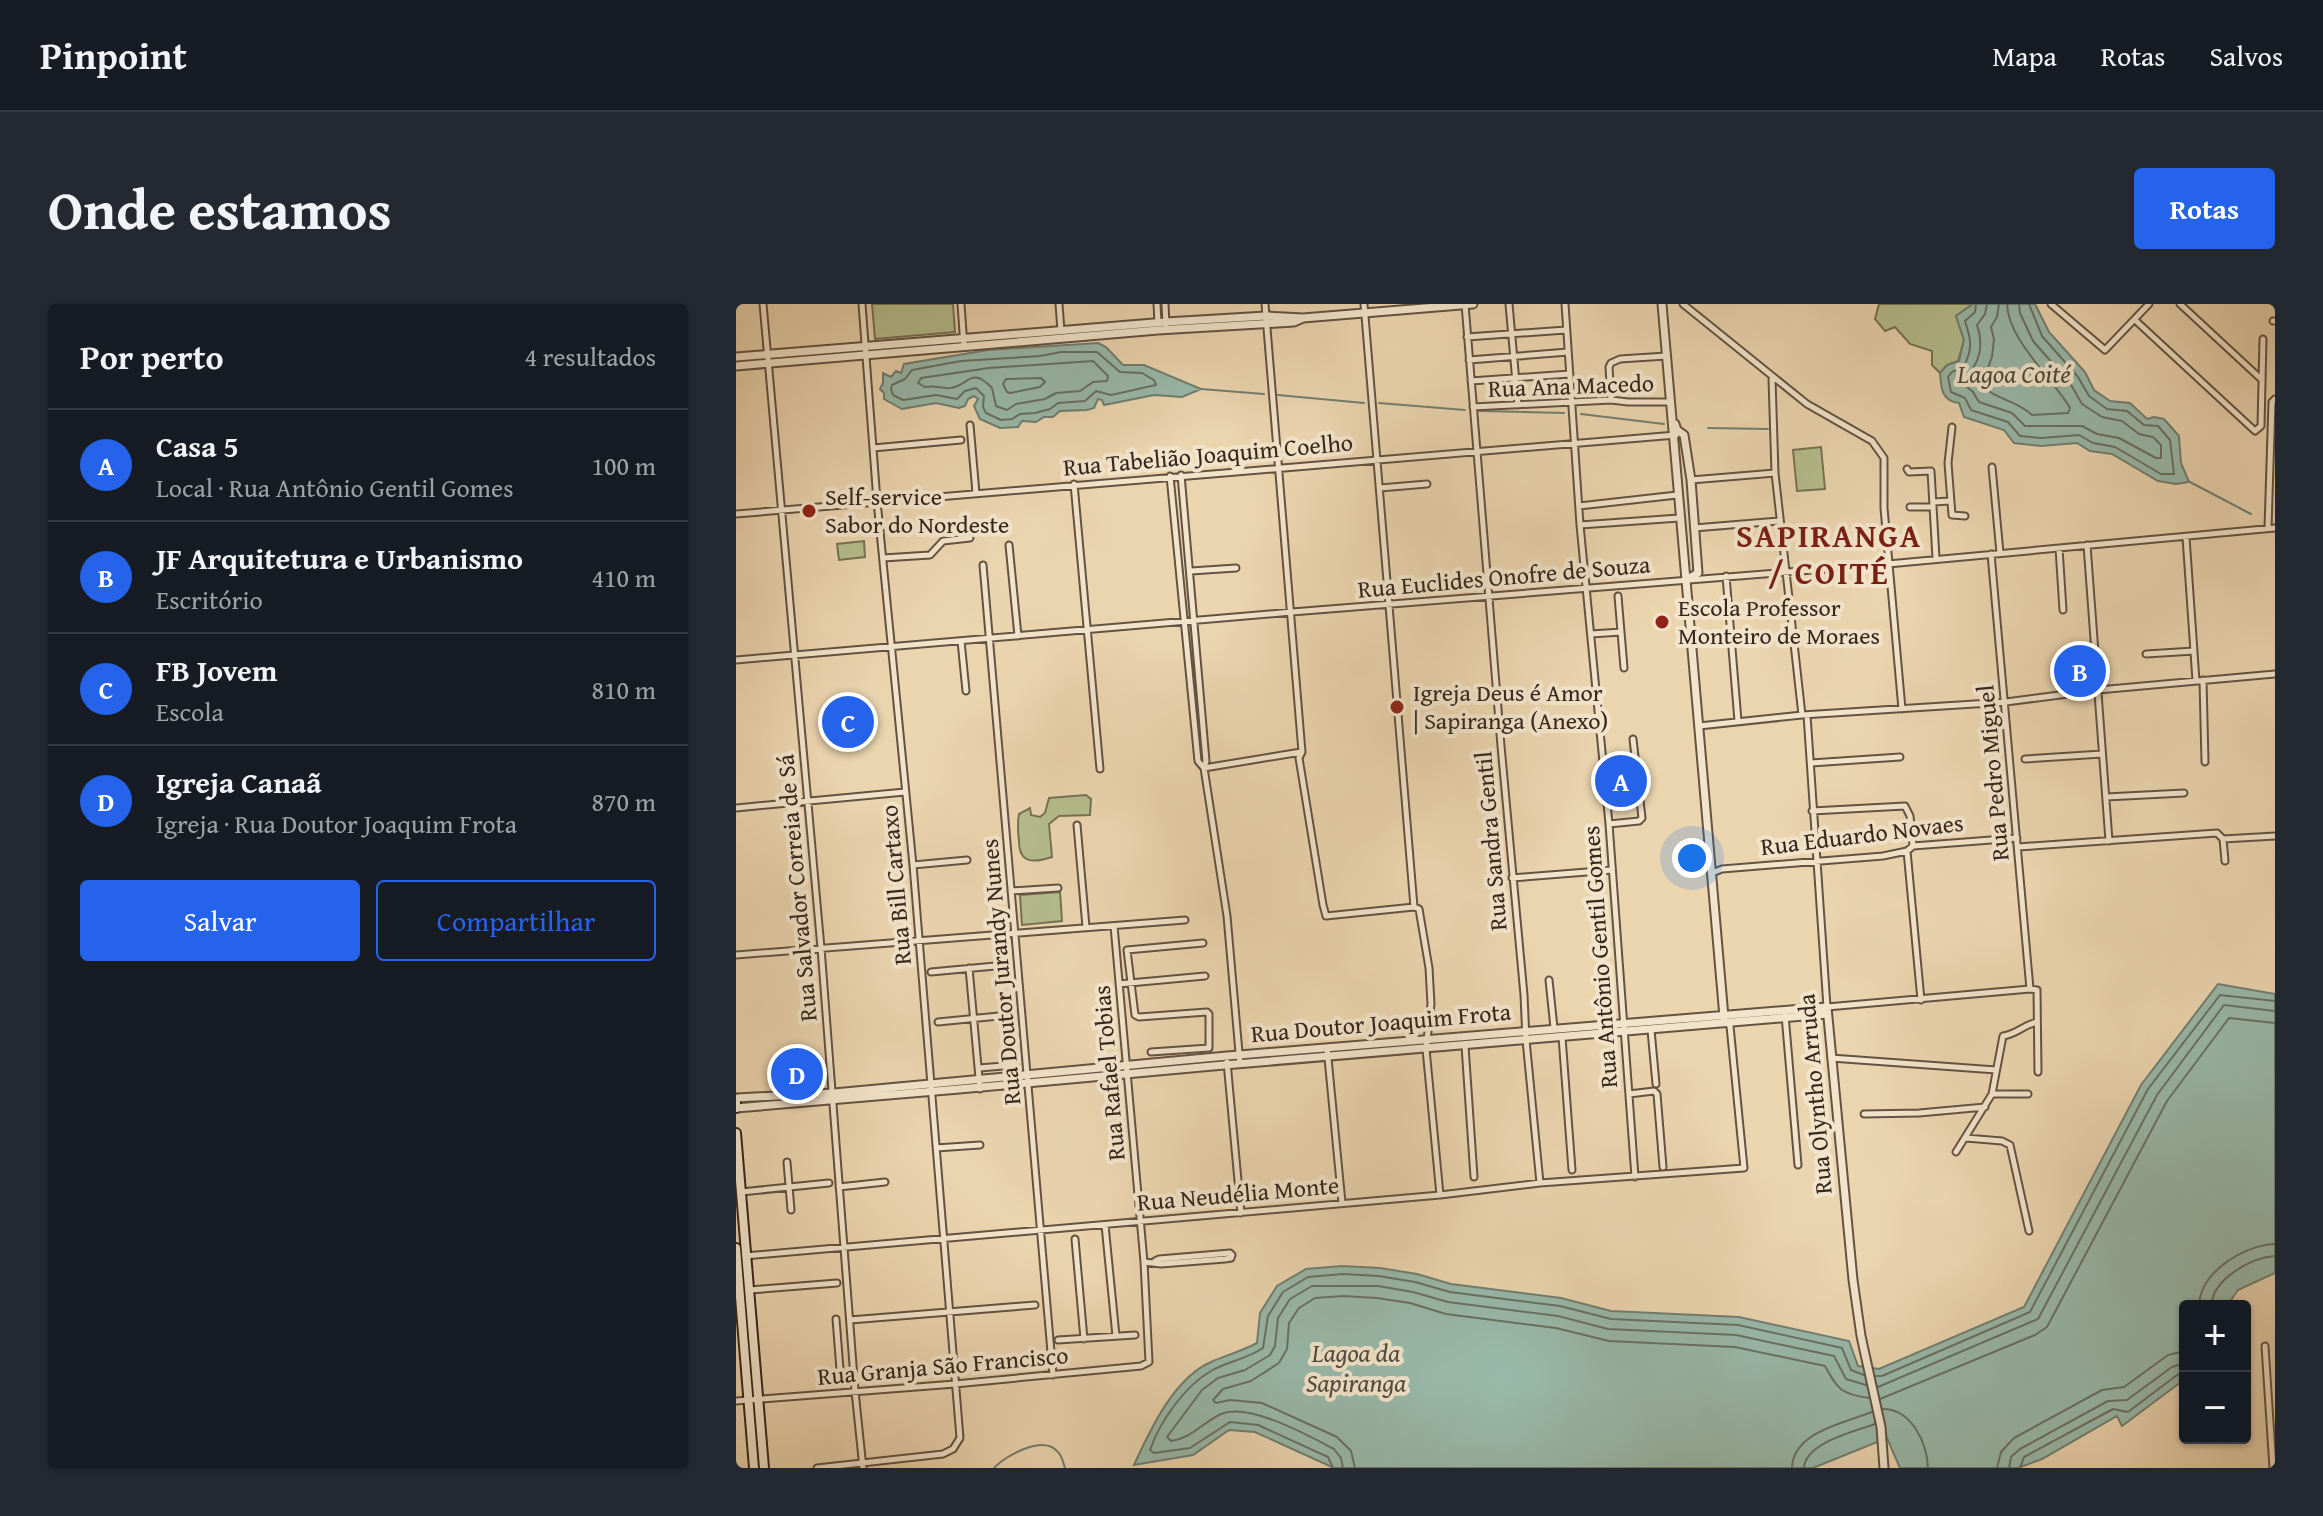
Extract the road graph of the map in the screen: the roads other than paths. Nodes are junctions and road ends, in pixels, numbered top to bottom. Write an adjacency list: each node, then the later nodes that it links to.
1 (763, 304): 33 (street, Rua Salvador Correia de Sá)
2 (862, 304): 28 (street, Rua Bill Cartaxo)
3 (961, 304): 27 (street)
4 (1059, 304): 24 (street)
5 (1157, 304): 21 (street)
6 (1165, 304): 21 (street)
7 (1265, 304): 19 (street)
8 (1364, 304): 18 (street)
9 (1465, 304): 10 (street); 18 (street); 25 (street, Rua Sandra Gentil)
10 (1473, 304)
11 (1509, 304): 23 (street)
12 (1565, 304): 22 (street, Rua Antônio Gentil Gomes)
13 (1662, 304): 31 (street)
14 (1683, 304): 38 (street)
15 (2051, 304): 20 (street)
16 (2180, 304): 39 (street)
17 (2145, 305): 20 (street)
18 (1364, 313): 19 (street); 56 (street)
19 (1266, 320): 21 (street); 57 (street)
20 (2135, 320): 39 (street)
21 (1162, 326): 24 (street)
22 (1566, 330): 23 (street); 29 (street, Rua Antônio Gentil Gomes)
23 (1512, 333): 25 (street); 30 (street)
24 (1062, 335): 27 (street)
25 (1467, 337): 34 (street, Rua Sandra Gentil)
26 (2263, 339): 39 (street)
27 (963, 343): 28 (street)
28 (866, 351): 33 (street); 54 (street, Rua Bill Cartaxo)
29 (1568, 352): 30 (street); 36 (street, Rua Antônio Gentil Gomes)
30 (1514, 356): 34 (street); 37 (street)
31 (1666, 356): 42 (street); 43 (street)
32 (736, 357): 33 (street)
33 (767, 359): 35 (street); 75 (street, Rua Salvador Correia de Sá)
34 (1469, 360): 40 (street, Rua Sandra Gentil)
35 (736, 366)
36 (1570, 374): 37 (street); 44 (street, Rua Antônio Gentil Gomes)
37 (1516, 378): 40 (street); 45 (street)
38 (1772, 378): 60 (street, Rua Olyntho Arruda); 92 (street)
39 (2261, 379)
40 (1471, 381): 46 (street, Rua Sandra Gentil)
41 (2275, 399): 66 (street)
42 (1611, 400): 43 (street, Rua Ana Macedo); 44 (street, Rua Ana Macedo)
43 (1671, 402): 47 (street)
44 (1573, 403): 45 (street, Rua Ana Macedo); 53 (street, Rua Antônio Gentil Gomes)
45 (1518, 405): 46 (street, Rua Ana Macedo)
46 (1473, 407): 55 (street, Rua Sandra Gentil)
47 (1673, 418): 50 (street); 51 (street)
48 (970, 425): 68 (street)
49 (1952, 427): 71 (street)
50 (1672, 435): 51 (street, Rua Tabelião Joaquim Coelho); 53 (street, Rua Tabelião Joaquim Coelho); 69 (street)
51 (1684, 435): 63 (street)
52 (961, 440): 54 (street)
53 (1575, 442): 55 (street, Rua Tabelião Joaquim Coelho); 73 (street, Rua Antônio Gentil Gomes)
54 (873, 448): 70 (street, Rua Bill Cartaxo)
55 (1477, 451): 56 (street, Rua Tabelião Joaquim Coelho); 100 (street, Rua Sandra Gentil)
56 (1378, 459): 57 (street, Rua Tabelião Joaquim Coelho); 67 (street)
57 (1278, 467): 61 (street, Rua Tabelião Joaquim Coelho); 104 (street)
58 (1992, 467): 88 (street)
59 (1907, 469): 72 (street)
60 (1775, 473): 63 (street); 79 (street, Rua Olyntho Arruda)
61 (1181, 475): 62 (street, Rua Tabelião Joaquim Coelho); 95 (street)
62 (1170, 476): 64 (street, Rua Tabelião Joaquim Coelho); 106 (street)
63 (1691, 480): 81 (street)
64 (1074, 484): 68 (street, Rua Tabelião Joaquim Coelho); 107 (street)
65 (1427, 484): 67 (street)
66 (2272, 486): 82 (street)
67 (1380, 488): 102 (street)
68 (976, 493): 70 (street, Rua Tabelião Joaquim Coelho)
69 (1677, 495): 73 (street); 78 (street)
70 (877, 501): 75 (street, Rua Tabelião Joaquim Coelho); 90 (street, Rua Bill Cartaxo)
71 (1950, 501): 72 (street); 77 (street)
72 (1933, 504): 74 (street); 91 (street)
73 (1579, 506): 80 (street, Rua Antônio Gentil Gomes)
74 (1910, 507)
75 (782, 510): 76 (street, Rua Tabelião Joaquim Coelho); 116 (street, Rua Salvador Correia de Sá)
76 (736, 514)
77 (1965, 516)
78 (1679, 518): 80 (street); 98 (street)
79 (1779, 521): 81 (street); 96 (street, Rua Olyntho Arruda)
80 (1580, 525): 99 (street, Rua Antônio Gentil Gomes)
81 (1694, 528): 98 (street)
82 (2271, 528): 83 (street, Rua Euclides Onofre de Souza)
83 (2186, 537): 86 (street, Rua Euclides Onofre de Souza); 114 (street)
84 (970, 538): 90 (street)
85 (1009, 545): 110 (street)
86 (2087, 545): 87 (street, Rua Euclides Onofre de Souza); 122 (street)
87 (2059, 548): 88 (street, Rua Euclides Onofre de Souza); 103 (street)
88 (2000, 553): 89 (street, Rua Euclides Onofre de Souza)
89 (1991, 554): 91 (street, Rua Euclides Onofre de Souza); 124 (street, Rua Pedro Miguel)
90 (883, 558): 113 (street, Rua Bill Cartaxo)
91 (1936, 558): 92 (street, Rua Euclides Onofre de Souza)
92 (1888, 564): 96 (street, Rua Euclides Onofre de Souza); 125 (street)
93 (983, 565): 111 (street, Rua Doutor Jurandy Nunes)
94 (1236, 568): 95 (street)
95 (1191, 571): 105 (street)
96 (1784, 571): 97 (street, Rua Euclides Onofre de Souza); 126 (street, Rua Olyntho Arruda)
97 (1726, 576): 98 (street, Rua Euclides Onofre de Souza); 127 (street)
98 (1686, 580): 99 (street, Rua Euclides Onofre de Souza); 128 (street)
99 (1586, 588): 100 (street, Rua Euclides Onofre de Souza); 109 (street, Rua Antônio Gentil Gomes)
100 (1489, 596): 102 (street, Rua Euclides Onofre de Souza); 158 (street, Rua Sandra Gentil)
101 (1618, 596): 108 (street)
102 (1390, 604): 104 (street, Rua Euclides Onofre de Souza); 161 (street)
103 (2063, 610)
104 (1292, 612): 105 (street, Rua Euclides Onofre de Souza); 130 (street)
105 (1196, 620): 106 (street, Rua Euclides Onofre de Souza); 136 (street)
106 (1184, 621): 107 (street, Rua Euclides Onofre de Souza); 136 (street)
107 (1088, 630): 110 (street, Rua Euclides Onofre de Souza); 137 (street)
108 (1621, 632): 109 (street); 118 (street)
109 (1591, 634): 144 (street, Rua Antônio Gentil Gomes)
110 (1018, 636): 111 (street, Rua Euclides Onofre de Souza)
111 (990, 639): 112 (street, Rua Euclides Onofre de Souza); 160 (street, Rua Doutor Jurandy Nunes)
112 (961, 641): 113 (street, Rua Euclides Onofre de Souza); 123 (street)
113 (892, 647): 116 (street, Rua Euclides Onofre de Souza); 138 (street, Rua Bill Cartaxo)
114 (2194, 651): 115 (street); 121 (street)
115 (2146, 654)
116 (794, 655): 117 (street, Rua Euclides Onofre de Souza); 141 (street, Rua Salvador Correia de Sá)
117 (736, 660)
118 (1624, 668)
119 (2275, 674): 120 (street)
120 (2203, 680): 121 (street); 134 (street)
121 (2196, 681): 122 (street)
122 (2098, 690): 124 (street); 131 (street)
123 (966, 691)
124 (2006, 702): 125 (street); 147 (street, Rua Pedro Miguel)
125 (1902, 709): 126 (street)
126 (1805, 715): 127 (street); 135 (street, Rua Olyntho Arruda)
127 (1738, 721): 128 (street)
128 (1699, 726): 157 (street)
129 (1633, 739): 144 (street)
130 (1302, 752): 136 (street); 161 (street)
131 (2102, 754): 133 (street); 140 (street)
132 (1900, 757): 135 (street)
133 (2025, 759)
134 (2205, 762)
135 (1811, 763): 143 (street, Rua Olyntho Arruda)
136 (1204, 768): 198 (street)
137 (1100, 769)
138 (905, 792): 141 (street); 155 (street, Rua Bill Cartaxo)
139 (2184, 793): 140 (street)
140 (2106, 797): 149 (street)
141 (807, 803): 142 (street); 168 (street, Rua Salvador Correia de Sá)
142 (736, 808)
143 (1812, 811): 151 (street); 153 (street, Rua Olyntho Arruda)
144 (1609, 824): 156 (street, Rua Antônio Gentil Gomes)
145 (1077, 825): 164 (street)
146 (2275, 836): 148 (street)
147 (2017, 838): 150 (street, Rua Pedro Miguel); 151 (street, Rua Eduardo Novaes)
148 (2223, 839): 149 (street); 154 (street)
149 (2109, 841): 150 (street)
150 (2018, 847): 177 (street, Rua Pedro Miguel)
151 (1910, 848): 153 (street, Rua Eduardo Novaes); 178 (street)
152 (967, 860): 155 (street)
153 (1815, 861): 157 (street, Rua Eduardo Novaes); 179 (street, Rua Olyntho Arruda)
154 (2225, 861)
155 (913, 865): 166 (street, Rua Bill Cartaxo)
156 (1612, 870): 158 (street); 187 (street, Rua Antônio Gentil Gomes)
157 (1712, 873): 183 (street)
158 (1512, 878): 189 (street, Rua Sandra Gentil)
159 (1058, 888): 160 (street)
160 (1011, 891): 165 (street, Rua Doutor Jurandy Nunes)
161 (1414, 907): 192 (street)
162 (1185, 920): 163 (street)
163 (1114, 926): 164 (street); 176 (street, Rua Rafael Tobias)
164 (1086, 927): 165 (street)
165 (1015, 932): 166 (street); 204 (street, Rua Doutor Jurandy Nunes)
166 (920, 941): 168 (street); 209 (street, Rua Bill Cartaxo)
167 (1203, 943): 175 (street)
168 (821, 948): 169 (street); 214 (street, Rua Salvador Correia de Sá)
169 (736, 955)
170 (1006, 965): 171 (street)
171 (969, 968): 172 (street); 182 (street)
172 (931, 972)
173 (1205, 976): 175 (street)
174 (1549, 980): 186 (street)
175 (1130, 983): 176 (street); 194 (street)
176 (1119, 984): 200 (street, Rua Rafael Tobias)
177 (2030, 989): 178 (street, Rua Doutor Joaquim Frota); 185 (street, Rua Pedro Miguel)
178 (1921, 1000): 179 (street, Rua Doutor Joaquim Frota)
179 (1827, 1010): 180 (street, Rua Doutor Joaquim Frota); 196 (street, Rua Olyntho Arruda)
180 (1785, 1014): 183 (street, Rua Doutor Joaquim Frota); 225 (street)
181 (1009, 1015): 182 (street)
182 (974, 1018): 184 (street); 201 (street)
183 (1725, 1019): 187 (street, Rua Doutor Joaquim Frota); 188 (street, Rua Doutor Joaquim Frota); 229 (street, Rua Neudélia Monte)
184 (938, 1022)
185 (2037, 1022): 202 (street); 203 (street)
186 (1554, 1028): 187 (street, Rua Doutor Joaquim Frota); 189 (street, Rua Doutor Joaquim Frota)
187 (1624, 1028): 188 (street, Rua Doutor Joaquim Frota); 190 (street, Rua Doutor Joaquim Frota); 211 (street, Rua Antônio Gentil Gomes)
188 (1651, 1030): 208 (street)
189 (1527, 1031): 191 (street, Rua Sandra Gentil); 192 (street, Rua Doutor Joaquim Frota)
190 (1562, 1037): 191 (street, Rua Doutor Joaquim Frota); 227 (street)
191 (1526, 1040): 193 (street, Rua Doutor Joaquim Frota); 232 (street, Rua Sandra Gentil)
192 (1427, 1044): 193 (street, Rua Doutor Joaquim Frota); 195 (street, Rua Doutor Joaquim Frota); 236 (street)
193 (1465, 1046): 228 (street)
194 (1151, 1052)
195 (1328, 1052): 198 (street, Rua Doutor Joaquim Frota); 237 (street)
196 (1830, 1058): 202 (street); 275 (street, Rua Olyntho Arruda)
197 (1227, 1060): 198 (street, Rua Doutor Joaquim Frota); 200 (street, Rua Doutor Joaquim Frota); 205 (street, Rua Doutor Joaquim Frota); 239 (street)
198 (1240, 1060)
199 (1015, 1065): 201 (street)
200 (1125, 1065): 204 (street, Rua Doutor Joaquim Frota); 205 (street, Rua Rafael Tobias)
201 (979, 1068): 206 (street)
202 (1996, 1070): 212 (street)
203 (2038, 1072)
204 (1028, 1074): 206 (street, Rua Doutor Joaquim Frota); 207 (street, Rua Doutor Jurandy Nunes)
205 (1127, 1075): 207 (street, Rua Doutor Joaquim Frota); 240 (street, Rua Rafael Tobias)
206 (979, 1079): 209 (street, Rua Doutor Joaquim Frota); 210 (street)
207 (1030, 1084): 210 (street, Rua Doutor Joaquim Frota); 242 (street, Rua Doutor Jurandy Nunes)
208 (1656, 1084)
209 (932, 1088): 210 (street, Rua Doutor Joaquim Frota); 214 (street, Rua Doutor Joaquim Frota); 222 (street, Rua Bill Cartaxo)
210 (980, 1089)
211 (1629, 1094): 226 (street); 229 (street, Rua Antônio Gentil Gomes)
212 (1992, 1094): 213 (street); 216 (street)
213 (2028, 1094)
214 (834, 1096): 215 (street, Rua Doutor Joaquim Frota); 217 (street, Rua Doutor Joaquim Frota); 234 (street, Rua Salvador Correia de Sá)
215 (736, 1099): 217 (main road)
216 (1985, 1107): 218 (street); 220 (street)
217 (736, 1108)
218 (1864, 1114)
219 (736, 1133): 235 (main road)
220 (1966, 1138): 223 (street); 243 (street)
221 (980, 1145): 222 (street)
222 (936, 1148): 244 (street, Rua Bill Cartaxo)
223 (1956, 1152)
224 (787, 1162): 233 (street)
225 (1798, 1165)
226 (1663, 1167)
227 (1572, 1170)
228 (1474, 1177)
229 (1635, 1177): 232 (street, Rua Neudélia Monte)
230 (885, 1182): 234 (street)
231 (829, 1183): 233 (street)
232 (1540, 1183): 236 (street, Rua Neudélia Monte)
233 (789, 1187): 235 (street); 238 (street)
234 (839, 1187): 246 (street, Rua Salvador Correia de Sá)
235 (741, 1192): 248 (main road)
236 (1440, 1195): 237 (street, Rua Neudélia Monte)
237 (1342, 1203): 239 (street, Rua Neudélia Monte)
238 (791, 1210)
239 (1241, 1213): 240 (street, Rua Neudélia Monte)
240 (1140, 1221): 241 (street, Rua Neudélia Monte); 250 (street, Rua Rafael Tobias)
241 (1105, 1225): 242 (street, Rua Neudélia Monte); 258 (street)
242 (1042, 1231): 244 (street, Rua Neudélia Monte); 265 (street, Rua Doutor Jurandy Nunes)
243 (2029, 1231)
244 (943, 1238): 246 (street, Rua Neudélia Monte); 254 (street, Rua Bill Cartaxo)
245 (1075, 1239): 259 (street)
246 (844, 1246): 248 (street, Rua Neudélia Monte); 256 (street, Rua Salvador Correia de Sá)
247 (736, 1248): 248 (main road)
248 (740, 1257): 252 (main road); 269 (main road)
249 (1155, 1261): 249 (street); 250 (street)
250 (1144, 1262): 262 (street, Rua Rafael Tobias)
251 (837, 1283): 252 (street)
252 (749, 1291): 269 (main road)
253 (1035, 1305): 254 (street)
254 (948, 1312): 256 (street); 267 (street, Rua Bill Cartaxo)
255 (836, 1319): 264 (street)
256 (850, 1320): 263 (street, Rua Salvador Correia de Sá)
257 (1135, 1335): 258 (street)
258 (1116, 1336): 259 (street)
259 (1084, 1339): 260 (street)
260 (1058, 1340)
261 (2265, 1346): 276 (street)
262 (1150, 1360): 265 (street, Rua Granja São Francisco)
263 (853, 1361): 264 (street); 268 (street, Rua Salvador Correia de Sá)
264 (839, 1362): 266 (street)
265 (1053, 1375): 267 (street, Rua Granja São Francisco)
266 (841, 1382)
267 (955, 1384): 268 (street, Rua Granja São Francisco); 271 (street, Rua Bill Cartaxo)
268 (855, 1391): 269 (street, Rua Granja São Francisco); 271 (street, Rua Salvador Correia de Sá)
269 (754, 1400): 270 (street, Rua Granja São Francisco); 272 (main road); 273 (main road)
270 (736, 1401)
271 (863, 1466): 274 (street)
272 (754, 1468)
273 (764, 1468)
274 (817, 1468)
275 (1884, 1468)
276 (2273, 1468)

